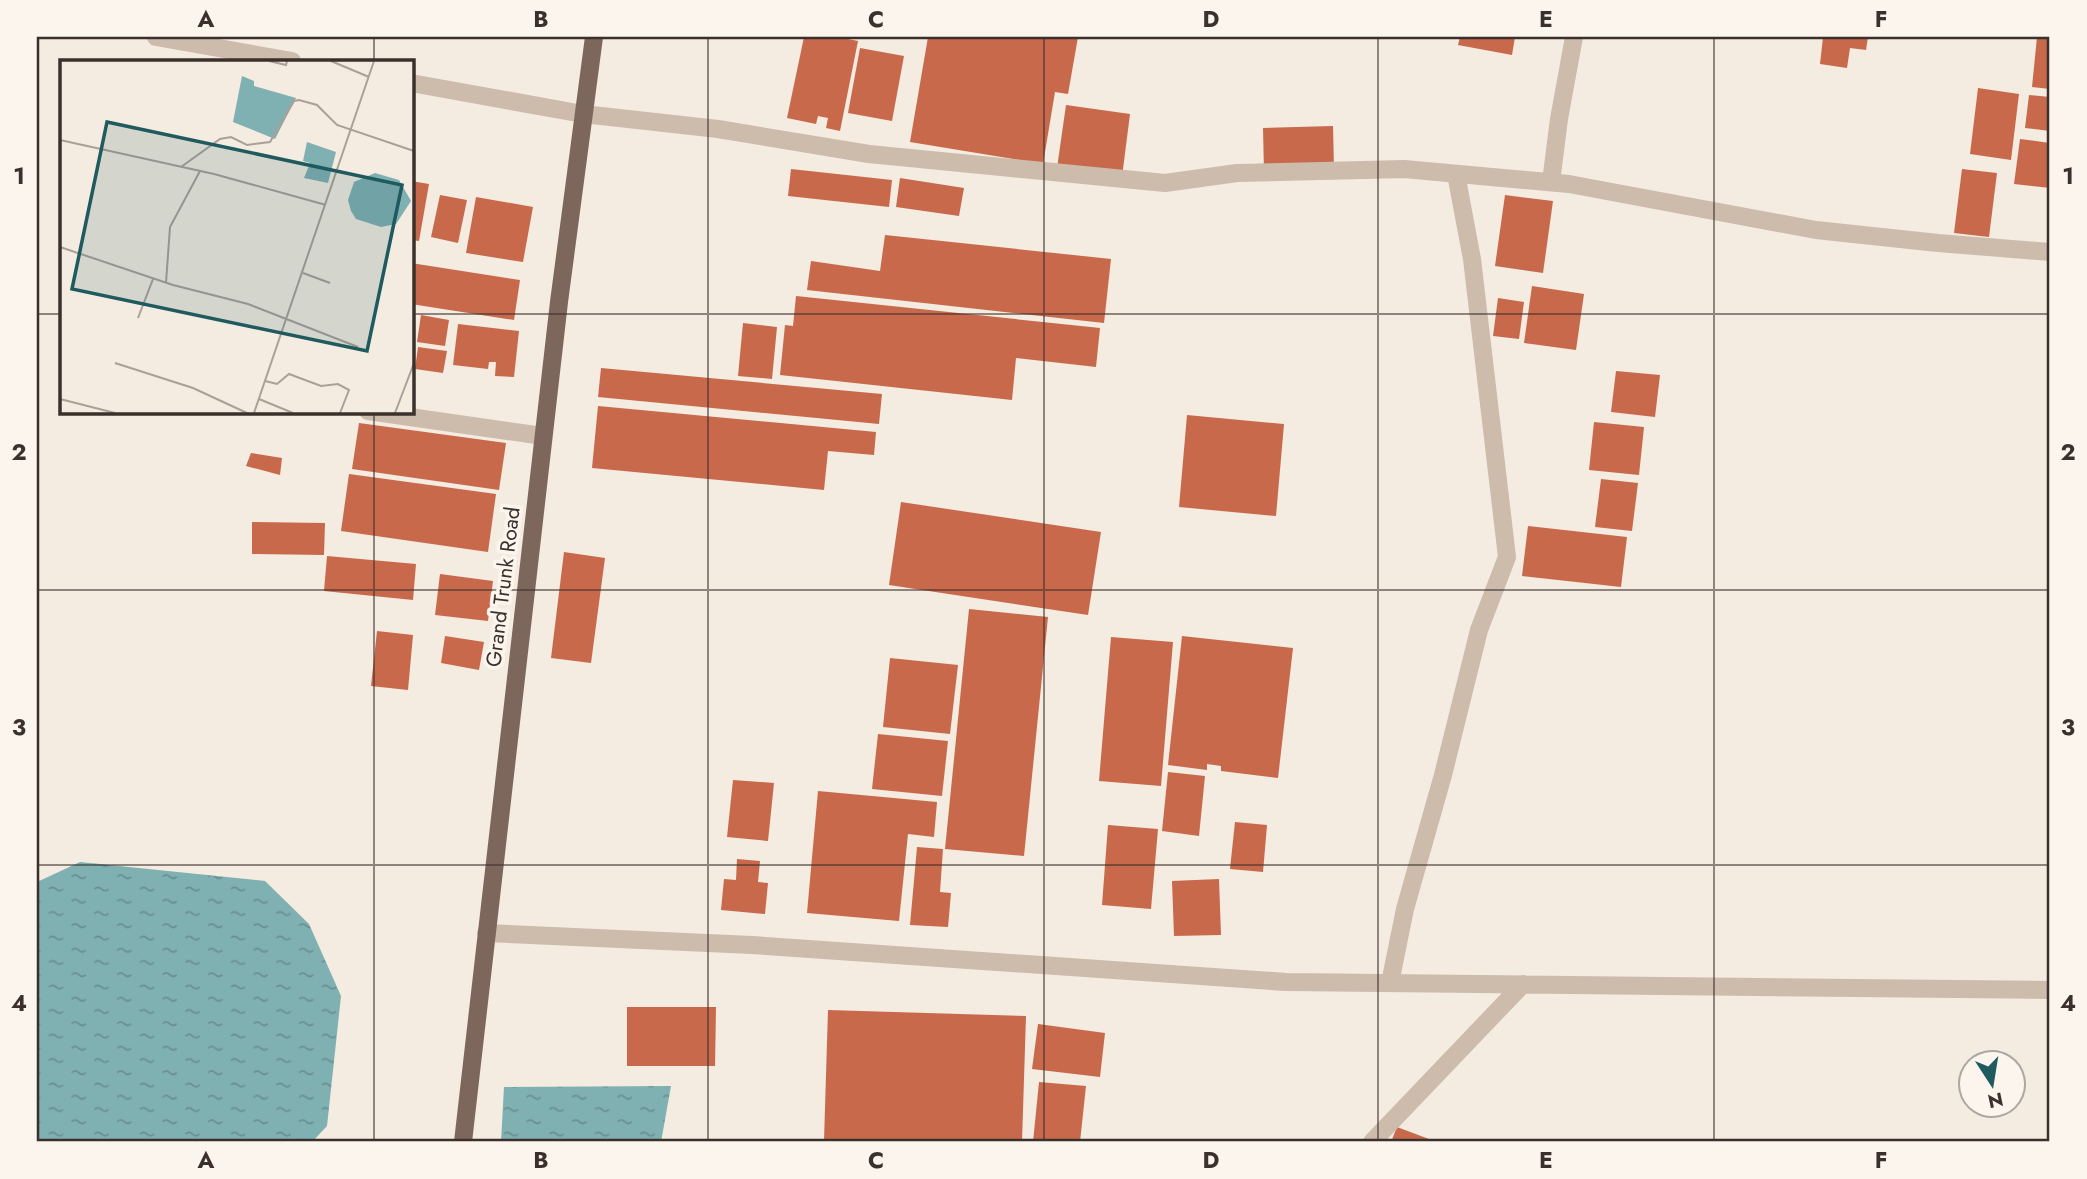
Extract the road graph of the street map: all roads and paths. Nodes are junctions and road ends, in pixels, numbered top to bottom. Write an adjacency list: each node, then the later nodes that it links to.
1 (156, 37): 4 (street)
2 (594, 37): 6 (main road, Grand Trunk Road)
3 (1574, 37): 8 (street)
4 (286, 60)
5 (413, 83): 6 (street)
6 (583, 114): 7 (street); 11 (main road, Grand Trunk Road)
7 (1456, 174): 8 (street); 13 (street)
8 (1551, 183): 9 (street)
9 (2050, 252)
10 (382, 413): 11 (street)
11 (543, 436): 12 (main road, Grand Trunk Road)
12 (486, 933): 13 (street); 16 (main road, Grand Trunk Road)
13 (1390, 983): 14 (street)
14 (1523, 984): 15 (street); 17 (street)
15 (2050, 990)
16 (463, 1142)
17 (1372, 1142)

